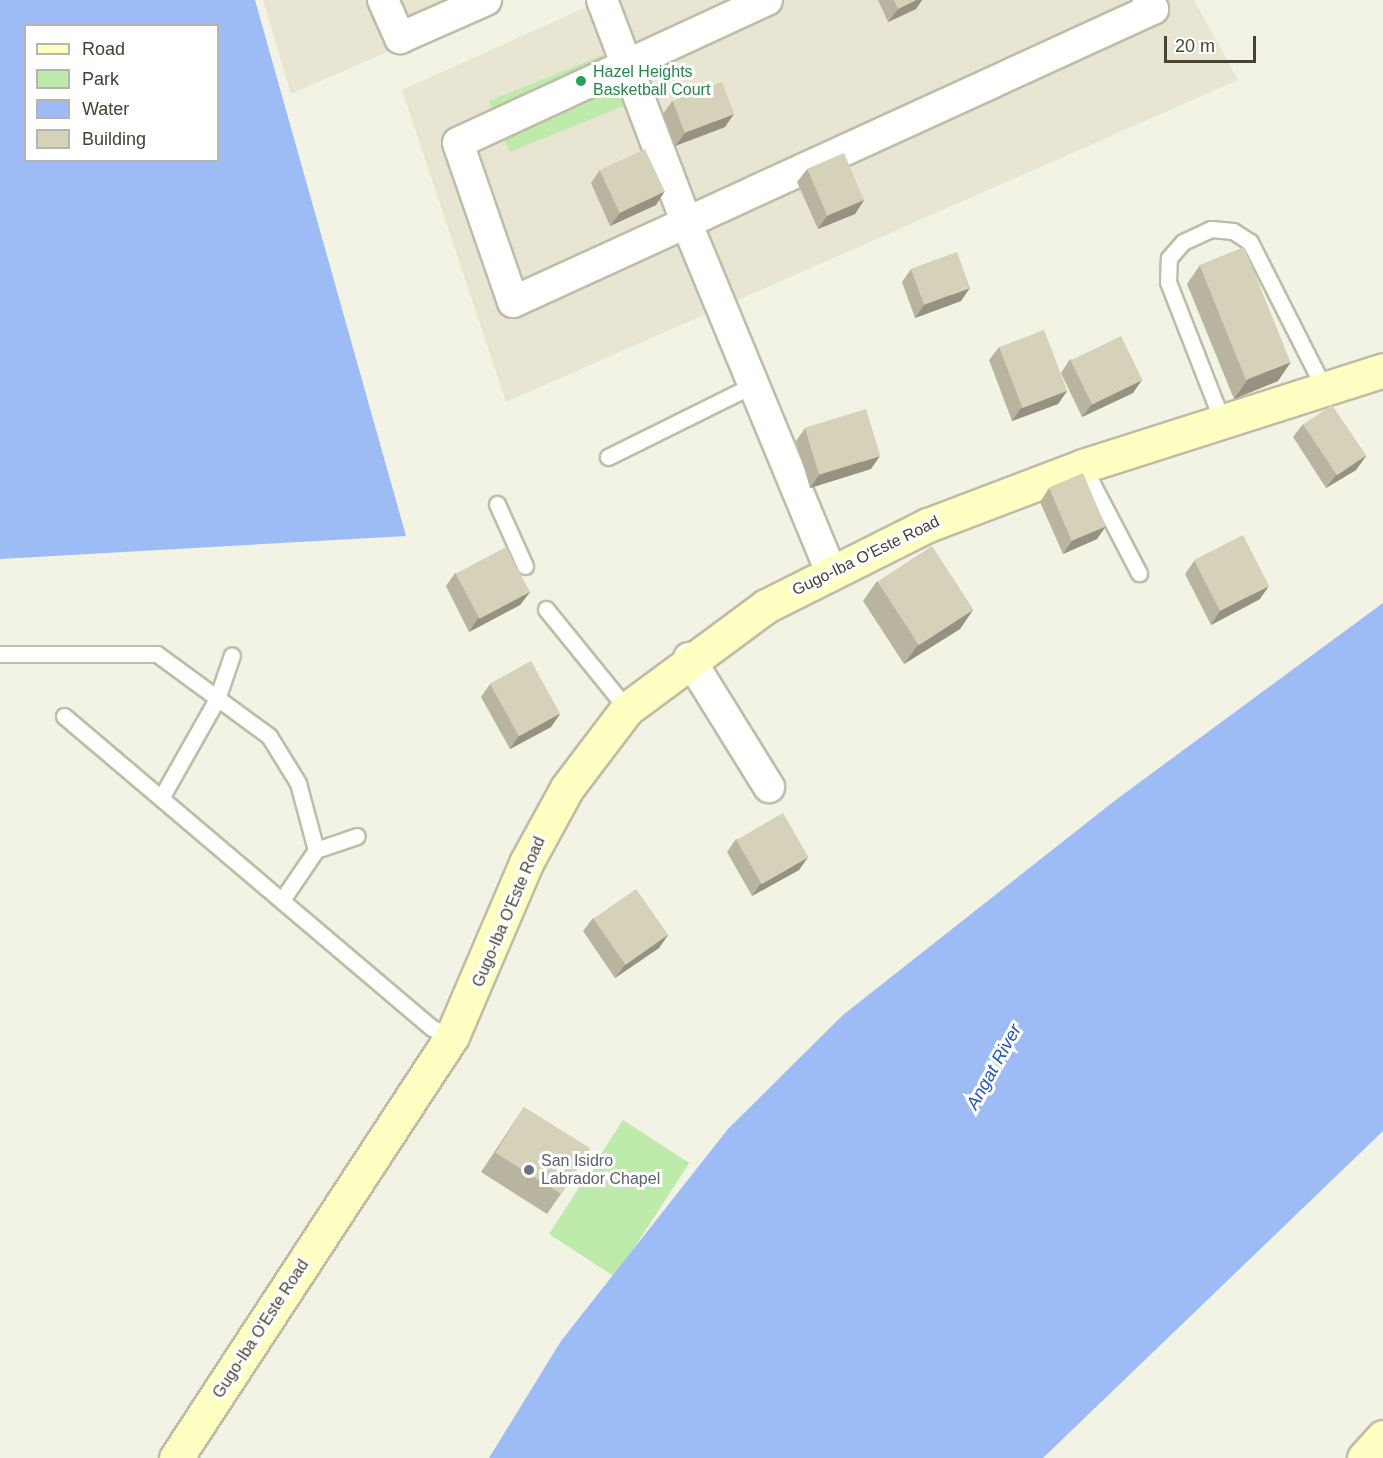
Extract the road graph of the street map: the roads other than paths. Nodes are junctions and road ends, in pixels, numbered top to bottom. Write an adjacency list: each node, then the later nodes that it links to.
1 (383, 0): 2 (street)
2 (486, 0)
3 (602, 0): 6 (street)
4 (767, 0): 6 (street)
5 (1148, 0): 7 (street)
6 (628, 68): 7 (street); 7 (street)
7 (687, 224): 9 (street)
8 (1383, 370): 10 (main road, Gugo-Iba O'Este Road)
9 (755, 384): 12 (lane); 16 (street)
10 (1325, 390): 11 (main road, Gugo-Iba O'Este Road); 11 (lane)
11 (1223, 423): 13 (main road, Gugo-Iba O'Este Road)
12 (608, 456)
13 (1083, 466): 16 (main road, Gugo-Iba O'Este Road); 17 (lane)
14 (497, 504): 15 (lane)
15 (525, 566)
16 (830, 570): 21 (main road, Gugo-Iba O'Este Road)
17 (1139, 573)
18 (546, 609): 23 (lane)
19 (0, 654): 22 (lane)
20 (231, 655): 22 (lane)
21 (689, 658): 23 (main road, Gugo-Iba O'Este Road); 25 (street)
22 (217, 699): 26 (lane); 28 (lane)
23 (627, 708): 30 (main road, Gugo-Iba O'Este Road)
24 (64, 716): 26 (lane)
25 (769, 788)
26 (161, 798): 29 (lane)
27 (357, 836): 28 (lane)
28 (316, 850): 29 (lane)
29 (282, 900): 30 (lane)
30 (452, 1036): 32 (main road, Gugo-Iba O'Este Road)
31 (1383, 1437): 33 (main road)
32 (176, 1458)
33 (1364, 1458)

